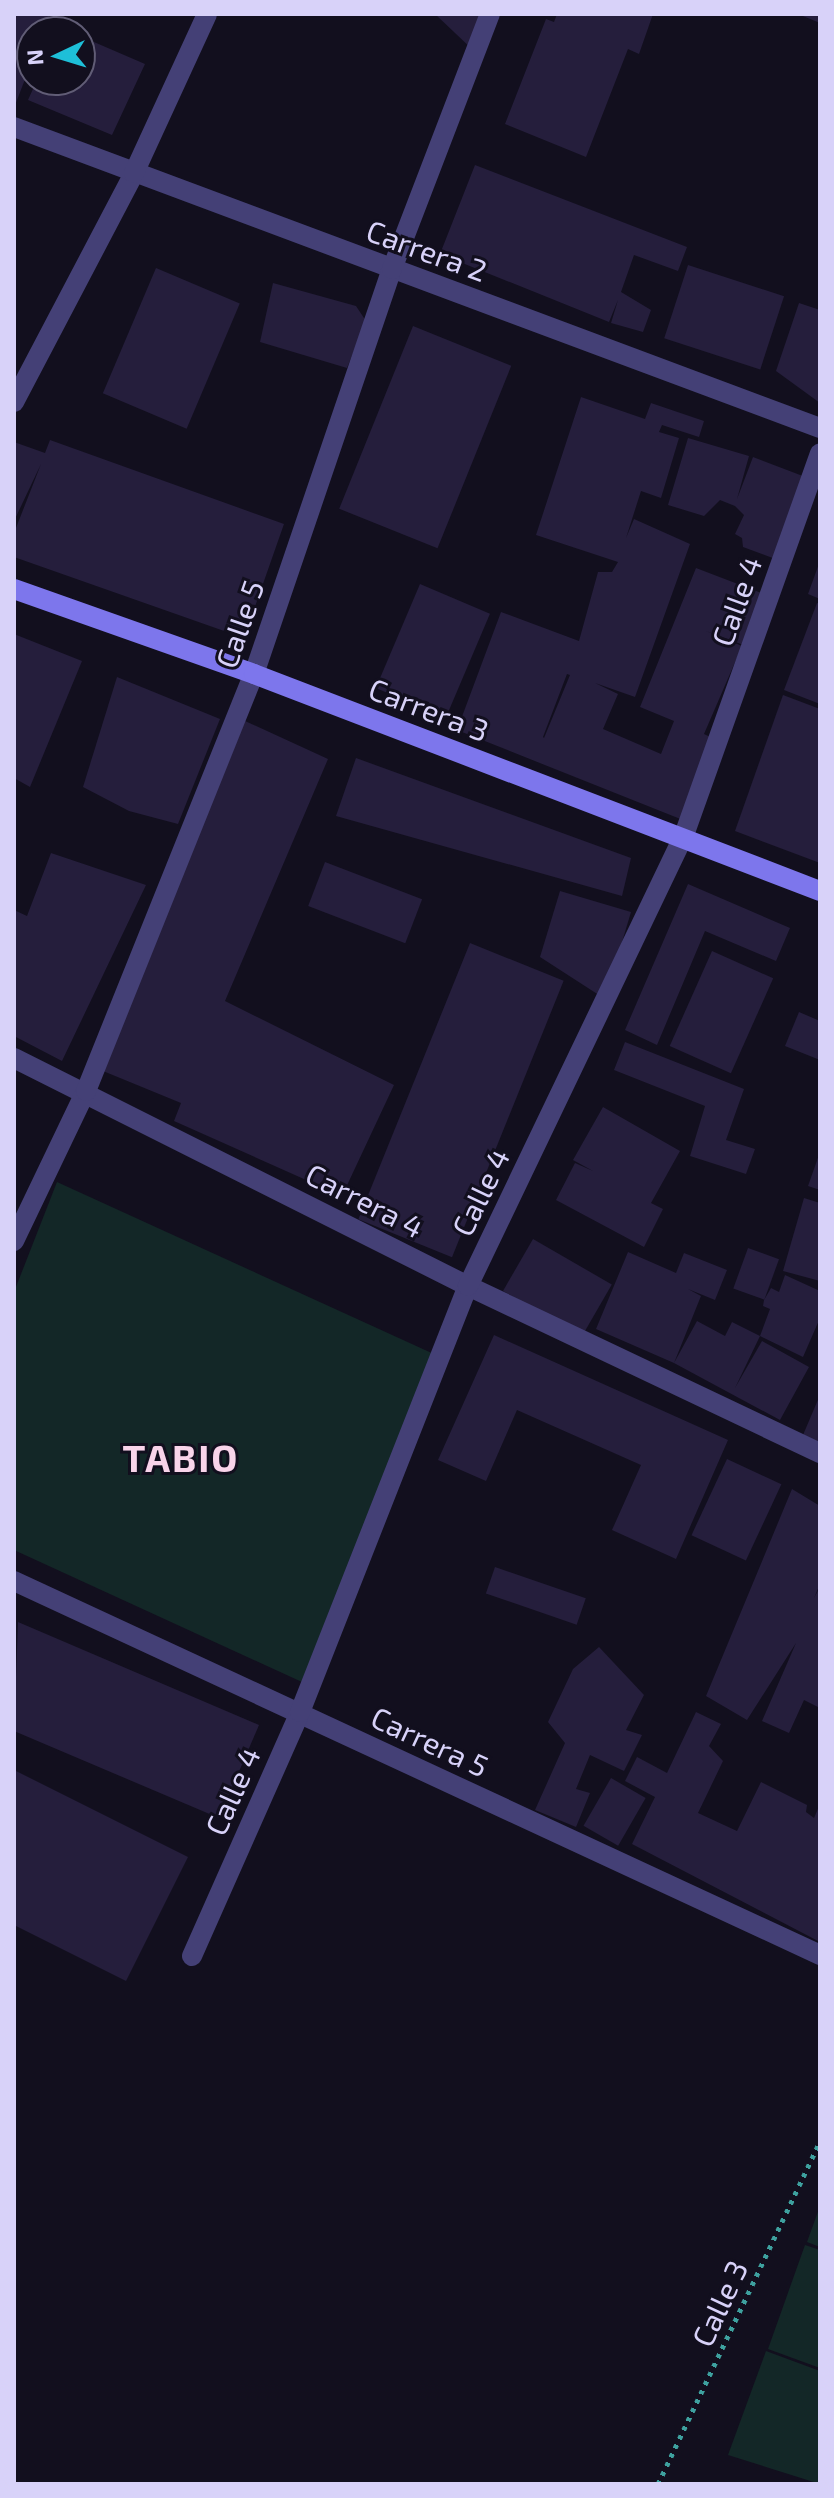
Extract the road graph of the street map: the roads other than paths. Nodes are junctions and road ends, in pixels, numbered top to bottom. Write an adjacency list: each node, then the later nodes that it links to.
1 (207, 14): 4 (street)
2 (490, 14): 5 (street, Calle 5)
3 (14, 127): 4 (street, Carrera 2)
4 (134, 173): 5 (street, Carrera 2); 6 (street)
5 (392, 269): 7 (street, Carrera 2); 10 (street, Calle 5)
6 (14, 402)
7 (820, 428)
8 (820, 454): 11 (street, Calle 4)
9 (14, 589): 10 (main road, Carrera 3)
10 (254, 674): 11 (main road, Carrera 3); 14 (street, Calle 5)
11 (683, 838): 12 (main road, Carrera 3); 16 (street, Calle 4)
12 (820, 891)
13 (14, 1058): 14 (street, Carrera 4)
14 (86, 1091): 15 (street, Calle 5); 16 (street, Carrera 4)
15 (14, 1241)
16 (468, 1286): 17 (street, Carrera 4); 19 (street, Calle 4)
17 (820, 1453)
18 (14, 1581): 19 (street, Carrera 5)
19 (300, 1712): 20 (street, Carrera 5); 21 (street, Calle 4)
20 (820, 1955)
21 (192, 1956)

